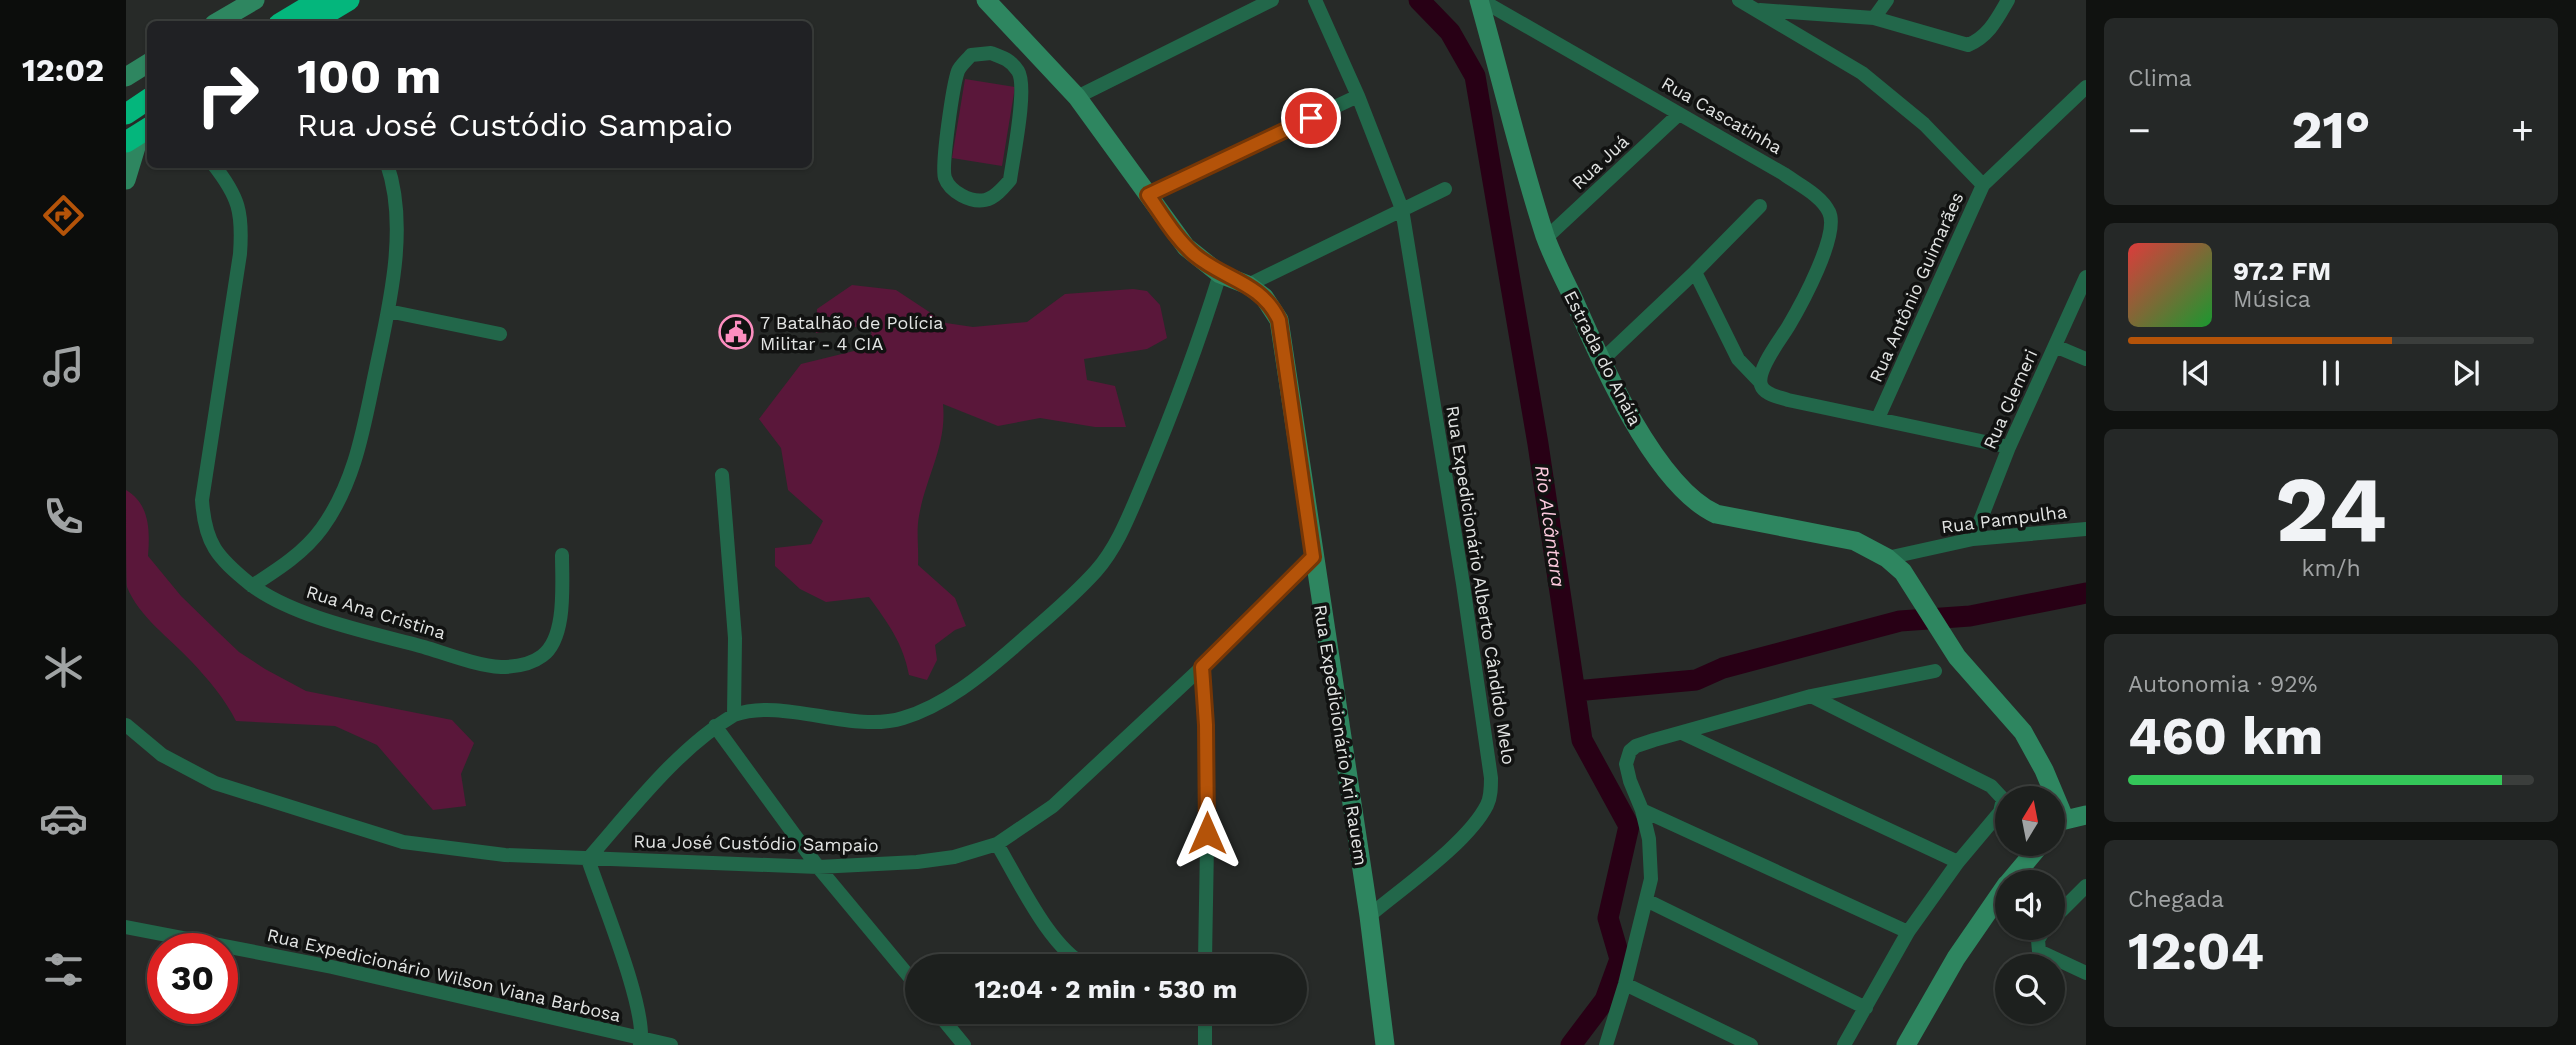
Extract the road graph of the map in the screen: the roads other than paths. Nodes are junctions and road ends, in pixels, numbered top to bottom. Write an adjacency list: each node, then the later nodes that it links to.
1 (255, 0): 13 (street)
2 (319, 0): 14 (highway)
3 (349, 0): 15 (highway)
4 (1272, 0): 20 (street)
5 (1315, 0): 19 (street, Rua Expedicionário Alberto Cândido Melo)
6 (1480, 0): 23 (street, Rua Cascatinha); 34 (street, Estrada do Anáia)
7 (1740, 0): 11 (street, Rua Antônio Guimarães)
8 (1887, 0): 12 (street)
9 (2008, 0): 12 (street)
10 (990, 1): 20 (street, Rua Expedicionário Ari Rauem)
11 (1757, 10): 12 (street); 29 (street, Rua Antônio Guimarães)
12 (1874, 18)
13 (219, 21)
14 (284, 21)
15 (314, 21)
16 (147, 64): 17 (street)
17 (126, 77)
18 (2086, 87): 29 (street)
19 (1358, 96): 31 (street); 33 (street, Rua Expedicionário Alberto Cândido Melo)
20 (1077, 97): 31 (street, Rua Expedicionário Ari Rauem)
21 (147, 101): 22 (highway)
22 (126, 114)
23 (1679, 114): 34 (street, Rua Juá); 44 (street, Rua Cascatinha)
24 (139, 134): 28 (street)
25 (943, 159): 25 (street)
26 (216, 168): 53 (street, Rua Ana Cristina)
27 (388, 168): 39 (street)
28 (126, 179)
29 (1983, 185): 45 (street, Rua Antônio Guimarães)
30 (1445, 189): 33 (street)
31 (1148, 195): 36 (street, Rua Expedicionário Ari Rauem)
32 (1760, 206): 35 (street)
33 (1402, 209): 38 (street); 75 (street, Rua Expedicionário Alberto Cândido Melo)
34 (1546, 238): 43 (street, Estrada do Anáia)
35 (1695, 272): 43 (street); 44 (street)
36 (1220, 274): 38 (street, Rua Expedicionário Ari Rauem); 57 (street)
37 (2086, 276): 41 (street, Rua Clemeri)
38 (1248, 285): 51 (street, Rua Expedicionário Ari Rauem)
39 (388, 311): 40 (street); 53 (street)
40 (500, 334)
41 (2054, 346): 42 (street); 46 (street, Rua Clemeri)
42 (2086, 359)
43 (1601, 361): 52 (street, Estrada do Anáia)
44 (1760, 382): 45 (street)
45 (1878, 418): 46 (street)
46 (2009, 447): 49 (street, Rua Clemeri)
47 (722, 475): 57 (street)
48 (2086, 529): 49 (street, Rua Pampulha)
49 (1973, 539): 52 (street, Rua Pampulha)
50 (562, 555): 53 (street, Rua Ana Cristina)
51 (1313, 557): 54 (street, Rua José Custódio Sampaio); 75 (street, Rua Expedicionário Ari Rauem)
52 (1887, 558): 61 (street, Estrada do Anáia)
53 (253, 586)
54 (1202, 667): 65 (street, Rua José Custódio Sampaio); 80 (street)
55 (1935, 671): 56 (street)
56 (1811, 696): 60 (street); 68 (street)
57 (734, 715): 59 (street)
58 (126, 725): 67 (street, Rua José Custódio Sampaio)
59 (715, 726): 67 (street); 69 (street)
60 (1682, 733): 62 (street); 68 (street)
61 (2048, 786)
62 (1643, 810): 72 (street); 77 (street)
63 (2086, 815): 64 (street, Estrada do Anáia)
64 (2065, 824)
65 (997, 844): 69 (street, Rua José Custódio Sampaio); 79 (street)
66 (2031, 856): 70 (street)
67 (588, 859): 69 (street, Rua José Custódio Sampaio); 91 (street)
68 (1958, 862): 77 (street)
69 (818, 867): 85 (street)
70 (2019, 870)
71 (2086, 886): 74 (street)
72 (1646, 900): 87 (street); 88 (street)
73 (1995, 902): 99 (street)
74 (2065, 907)
75 (1369, 916): 95 (street, Rua Expedicionário Ari Rauem)
76 (126, 927): 91 (street, Rua Expedicionário Wilson Viana Barbosa)
77 (1908, 932): 88 (street)
78 (2038, 940): 81 (street)
79 (1068, 954)
80 (1205, 954)
81 (2045, 954)
82 (2086, 959): 83 (street)
83 (2065, 962)
84 (2065, 963): 86 (street)
85 (905, 972)
86 (2086, 973)
87 (1625, 984): 96 (street); 97 (street)
88 (1866, 1007): 98 (street)
89 (947, 1024): 93 (street)
90 (1205, 1024): 94 (street)
91 (641, 1042): 92 (street, Rua Expedicionário Wilson Viana Barbosa)
92 (671, 1045)
93 (964, 1045)
94 (1205, 1045)
95 (1385, 1045)
96 (1606, 1045)
97 (1751, 1045)
98 (1844, 1045)
99 (1906, 1045)

